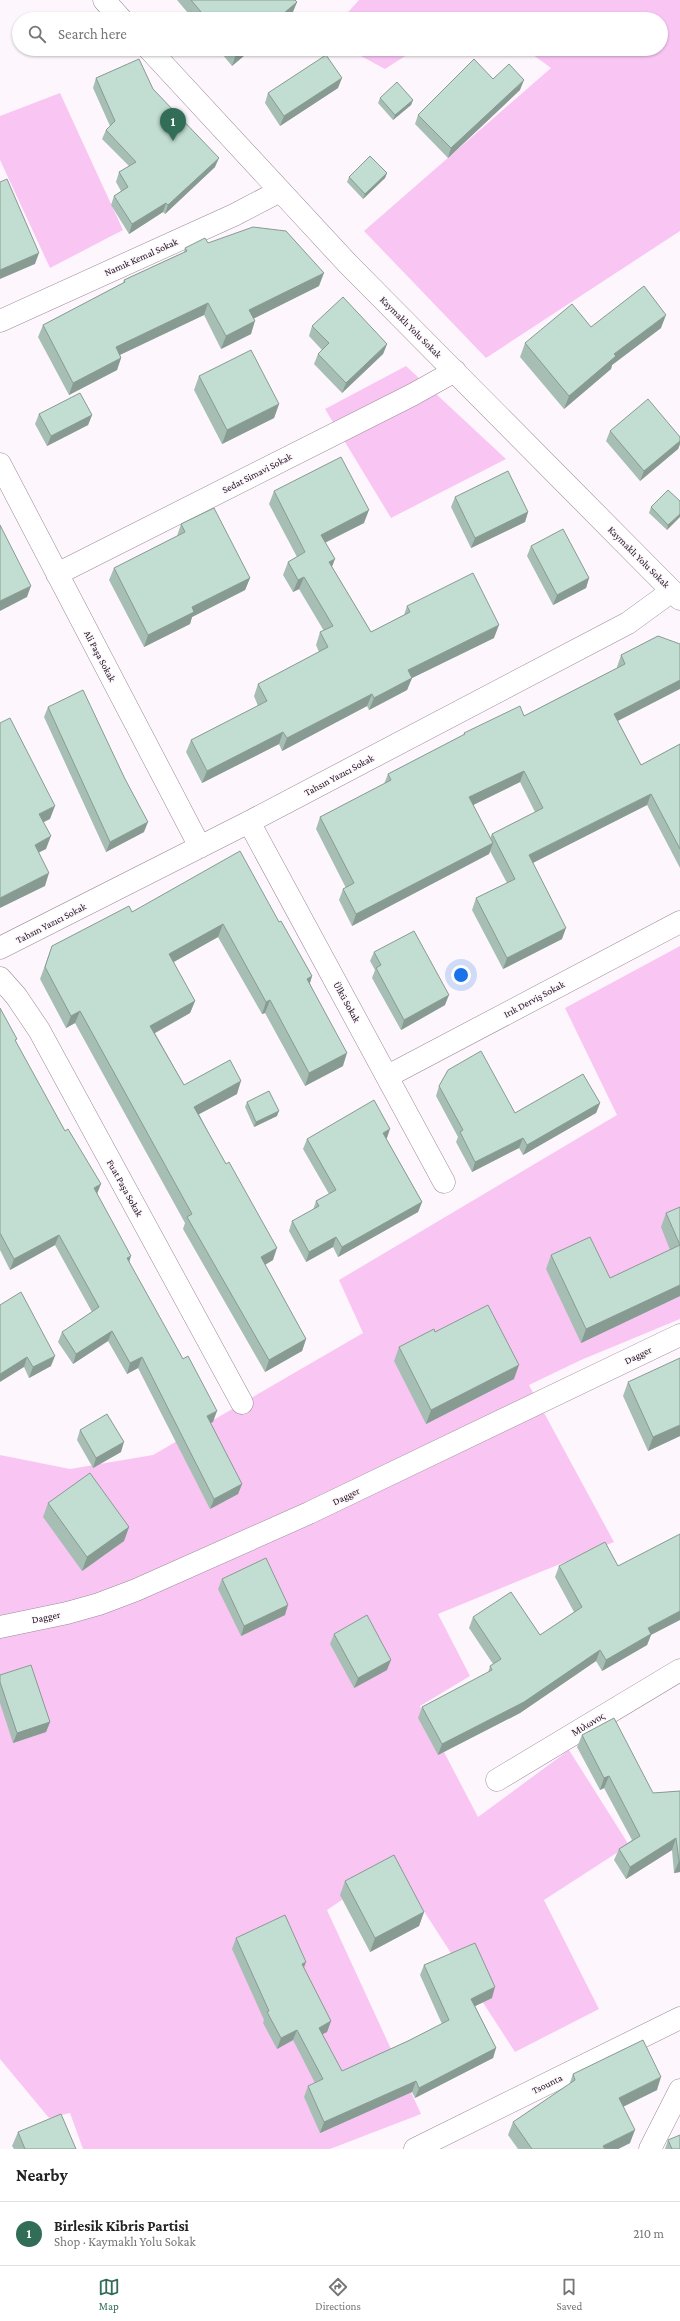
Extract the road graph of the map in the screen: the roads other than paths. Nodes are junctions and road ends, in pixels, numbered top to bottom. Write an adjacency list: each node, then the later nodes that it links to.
1 (104, 0): 2 (street)
2 (115, 12)
3 (155, 56): 4 (street, Kaymaklı Yolu Sokak)
4 (280, 191): 5 (street, Namık Kemal Sokak); 6 (street, Kaymaklı Yolu Sokak)
5 (0, 321)
6 (455, 371): 8 (street, Sedat Simavi Sokak); 9 (street, Kaymaklı Yolu Sokak)
7 (0, 464): 8 (street, Ali Paşa Sokak)
8 (57, 574): 11 (street, Ali Paşa Sokak)
9 (676, 595): 10 (street, Tahsın Yazıcı Sokak)
10 (249, 822): 11 (street, Tahsın Yazıcı Sokak); 15 (street, Ülkü Sokak)
11 (200, 847): 13 (street, Tahsın Yazıcı Sokak)
12 (680, 922): 15 (street, Irık Derviş Sokak)
13 (0, 948)
14 (0, 978): 18 (street, Fuat Paşa Sokak)
15 (388, 1076): 16 (street, Ülkü Sokak)
16 (444, 1182)
17 (680, 1335): 19 (street, Dagger)
18 (242, 1403)
19 (0, 1627)
20 (680, 1670): 21 (street, Μιλωνος)
21 (497, 1780)
22 (680, 2018): 24 (street, Tsounta)
23 (680, 2090): 25 (street)
24 (415, 2149)
25 (650, 2149)

